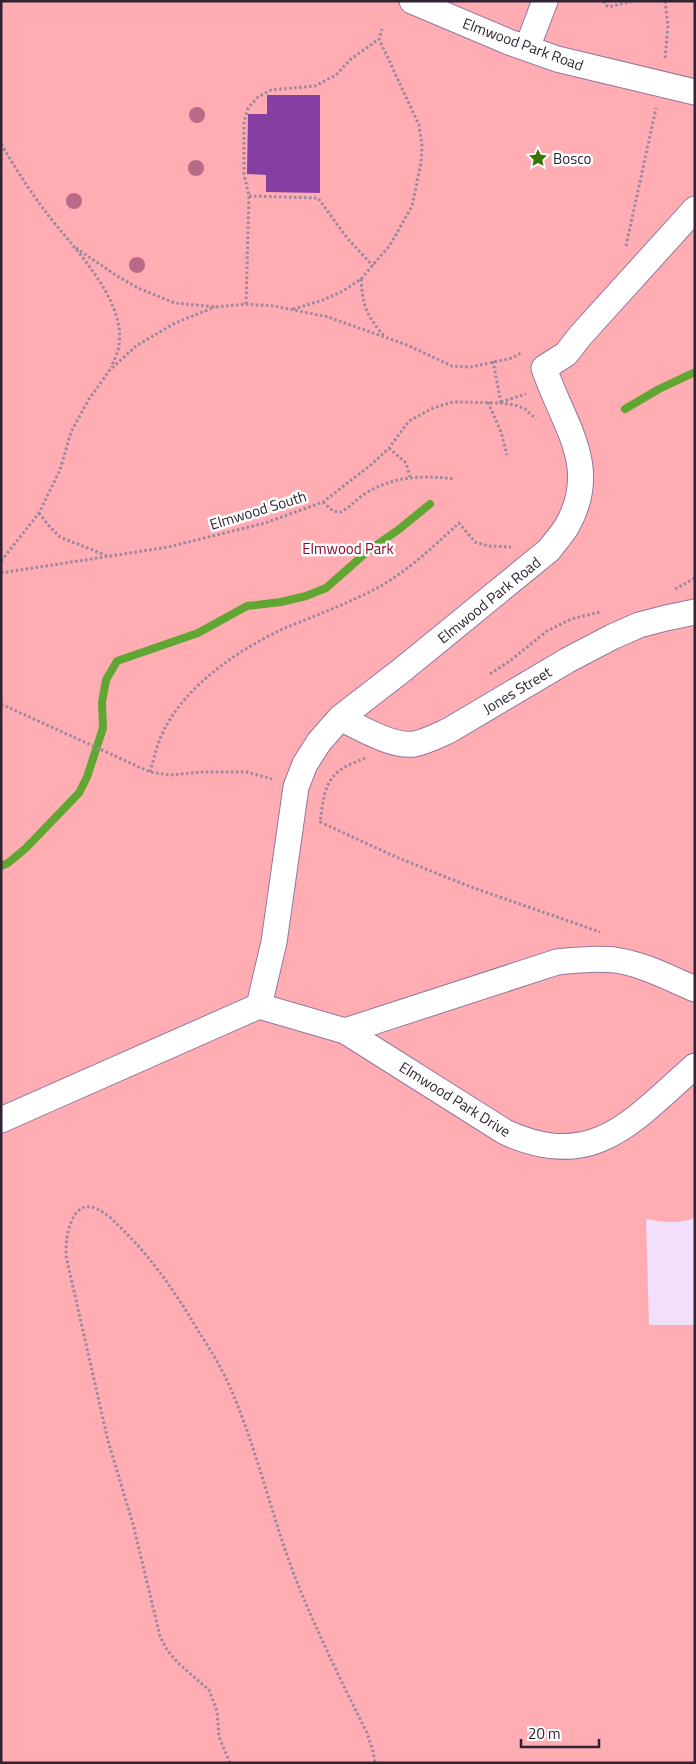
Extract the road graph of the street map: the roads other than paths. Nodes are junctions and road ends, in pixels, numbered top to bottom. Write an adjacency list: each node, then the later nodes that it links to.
1 (412, 1): 3 (street, Elmwood Park Road)
2 (545, 1): 3 (street)
3 (527, 48): 4 (street, Elmwood Park Road)
4 (695, 92)
5 (695, 209): 7 (street, Elmwood Park Road)
6 (695, 612): 7 (street, Jones Street)
7 (340, 718): 9 (street, Elmwood Park Road)
8 (695, 989): 10 (street)
9 (259, 1006): 10 (street, Elmwood Park Drive); 12 (street)
10 (345, 1031): 11 (street, Elmwood Park Drive)
11 (695, 1066)
12 (1, 1120)

